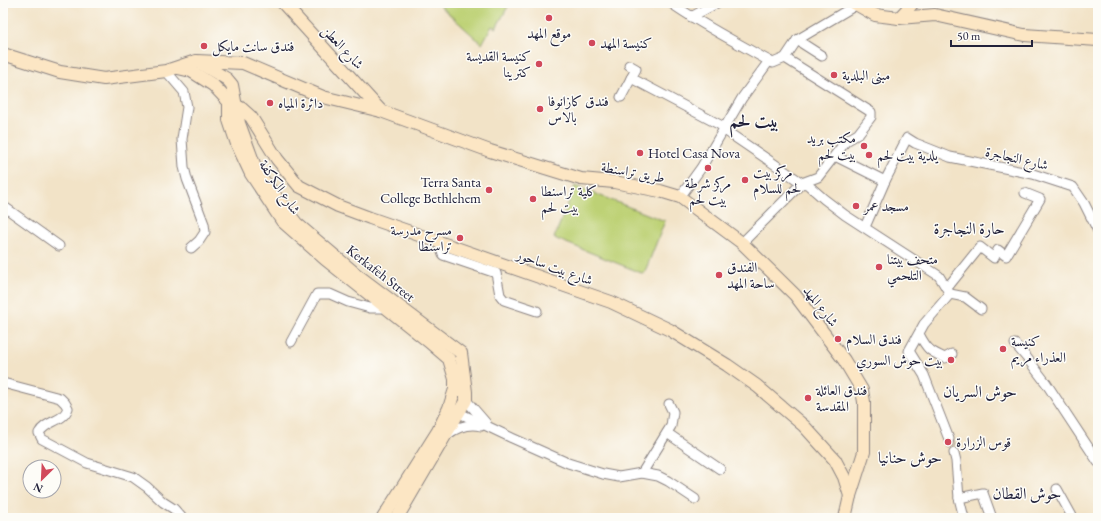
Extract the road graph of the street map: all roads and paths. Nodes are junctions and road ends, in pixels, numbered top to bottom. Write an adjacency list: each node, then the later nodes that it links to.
1 (283, 3): 23 (street, شارع العطن)
2 (671, 3): 6 (street)
3 (717, 3): 6 (street)
4 (913, 3): 7 (street)
5 (854, 4): 7 (street); 8 (street)
6 (691, 17): 14 (street)
7 (899, 18): 9 (street)
8 (797, 40): 11 (street); 12 (street)
9 (1098, 40)
10 (3, 54): 18 (street)
11 (822, 56)
12 (785, 58): 14 (street); 25 (street)
13 (196, 61): 15 (street); 17 (street); 19 (street)
14 (769, 61): 24 (street)
15 (243, 63): 19 (street); 23 (street, طريق تراسنطة)
16 (629, 65): 20 (street)
17 (178, 68): 18 (street); 22 (street, شارع بيت ساحور)
18 (166, 71): 36 (street)
19 (222, 76): 22 (street); 22 (street)
20 (632, 78): 21 (street); 24 (street)
21 (621, 90)
22 (229, 101): 33 (street, شارع بيت ساحور); 38 (street, شارع الكركفة)
23 (381, 110): 29 (street, طريق تراسنطة)
24 (724, 127): 27 (street); 29 (street)
25 (836, 156): 26 (street); 27 (street)
26 (885, 181): 31 (street); 32 (street, شارع النجاجرة)
27 (802, 183): 31 (street); 34 (street)
28 (1025, 193): 37 (street)
29 (680, 197): 34 (street, شارع المهد)
30 (3, 206): 35 (street)
31 (865, 227): 37 (street)
32 (1098, 231)
33 (439, 242): 40 (street); 58 (street, شارع بيت ساحور)
34 (742, 243): 58 (street, شارع المهد)
35 (59, 246)
36 (191, 248)
37 (948, 291): 39 (street); 41 (street)
38 (389, 304): 42 (street); 46 (street, Kerkafeh Street); 48 (street, شارع الكركفة)
39 (981, 310)
40 (537, 311)
41 (919, 334): 44 (street); 52 (street)
42 (292, 342)
43 (1015, 344): 54 (street)
44 (952, 354)
45 (3, 383): 61 (street)
46 (466, 400): 48 (street); 49 (street)
47 (669, 404): 50 (street)
48 (454, 411): 49 (street); 51 (street); 62 (street, شارع الكركفة)
49 (490, 427): 51 (street); 56 (street)
50 (667, 433): 55 (street); 56 (street)
51 (446, 434): 63 (street)
52 (949, 439)
53 (954, 454): 59 (street)
54 (1098, 462)
55 (720, 469)
56 (642, 474): 60 (street)
57 (1057, 489): 67 (street)
58 (850, 496): 64 (street, شارع المهد)
59 (959, 498): 65 (street); 66 (street)
60 (695, 499)
61 (182, 518)
62 (383, 518)
63 (397, 518)
64 (847, 518)
65 (964, 518)
66 (992, 518)
67 (1073, 518)

